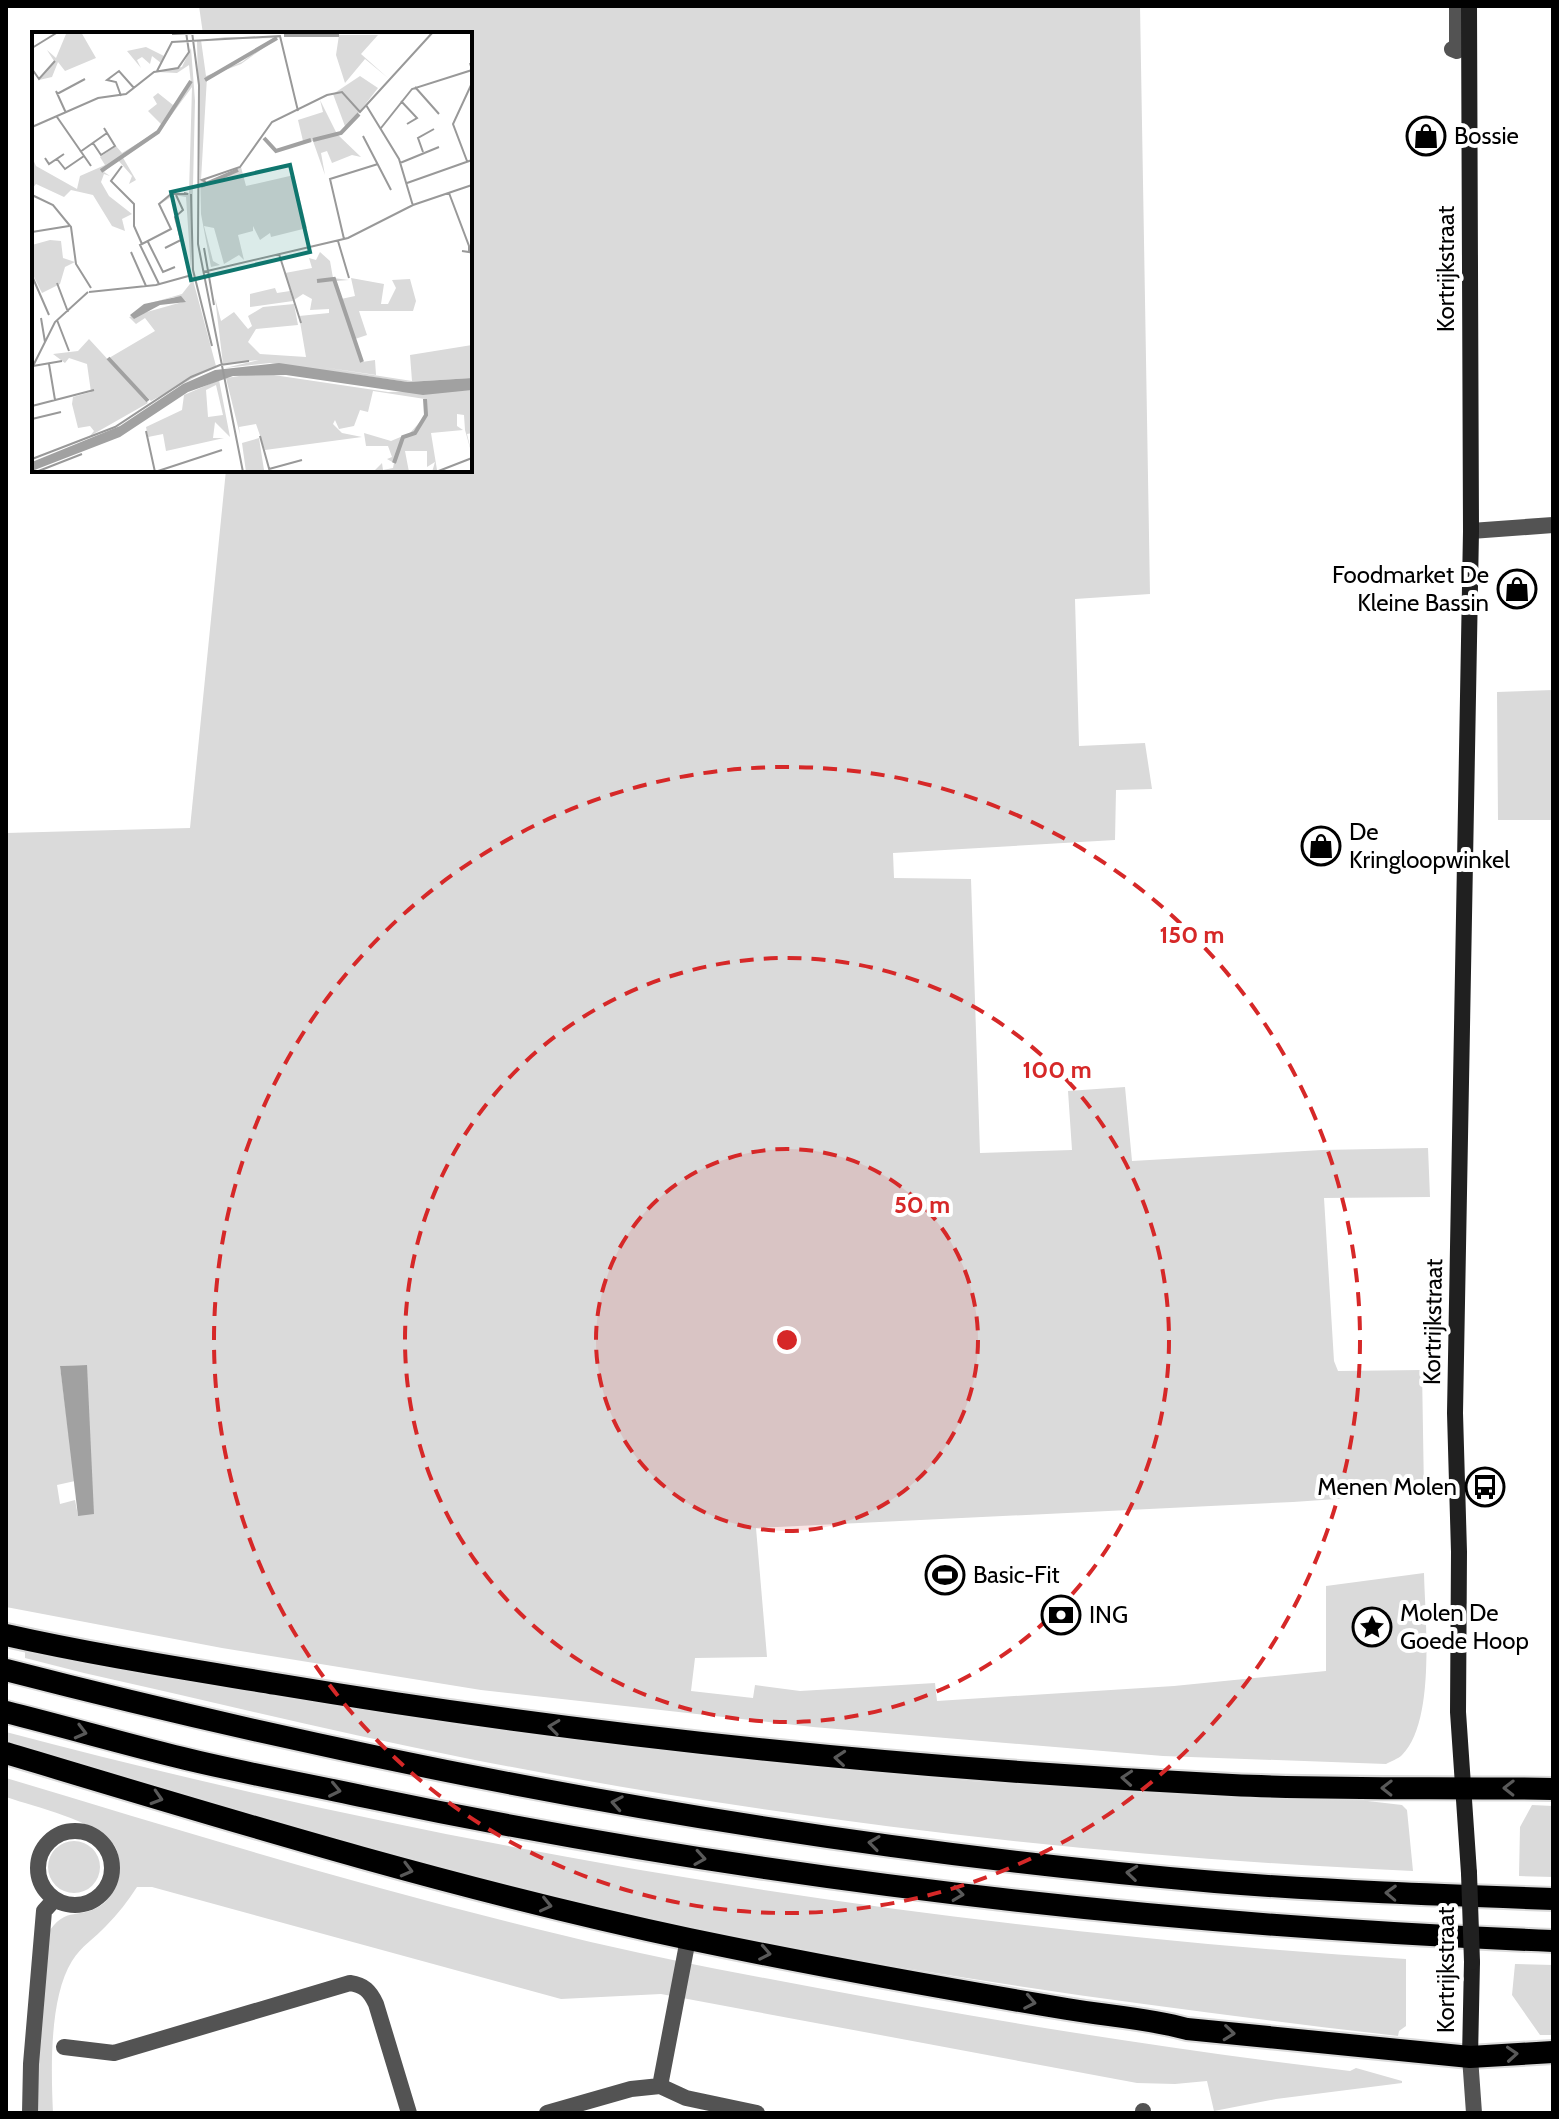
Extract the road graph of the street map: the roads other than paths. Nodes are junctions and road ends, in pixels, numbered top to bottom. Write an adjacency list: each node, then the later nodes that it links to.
1 (1469, 6): 3 (main road, Kortrijkstraat)
2 (1553, 525): 3 (street)
3 (1471, 531): 8 (main road, Kortrijkstraat)
4 (6, 1635): 8 (highway, one-way to 4)
5 (6, 1670): 10 (highway, one-way to 5)
6 (6, 1712): 13 (highway, one-way to 13)
7 (6, 1753): 12 (highway, one-way to 12)
8 (1465, 1788): 9 (highway, one-way to 8); 16 (main road, Kortrijkstraat, bridge)
9 (1553, 1789)
10 (1553, 1899)
11 (54, 1900): 11 (street); 18 (street)
12 (688, 1939): 16 (highway, one-way to 16); 17 (street)
13 (1553, 1941)
14 (64, 2047): 19 (street)
15 (1553, 2052): 16 (highway, one-way to 15)
16 (1470, 2057): 22 (street, Kortrijkstraat)
17 (660, 2086): 20 (street); 21 (street)
18 (30, 2113)
19 (409, 2113)
20 (547, 2113)
21 (757, 2113)
22 (1474, 2113)

